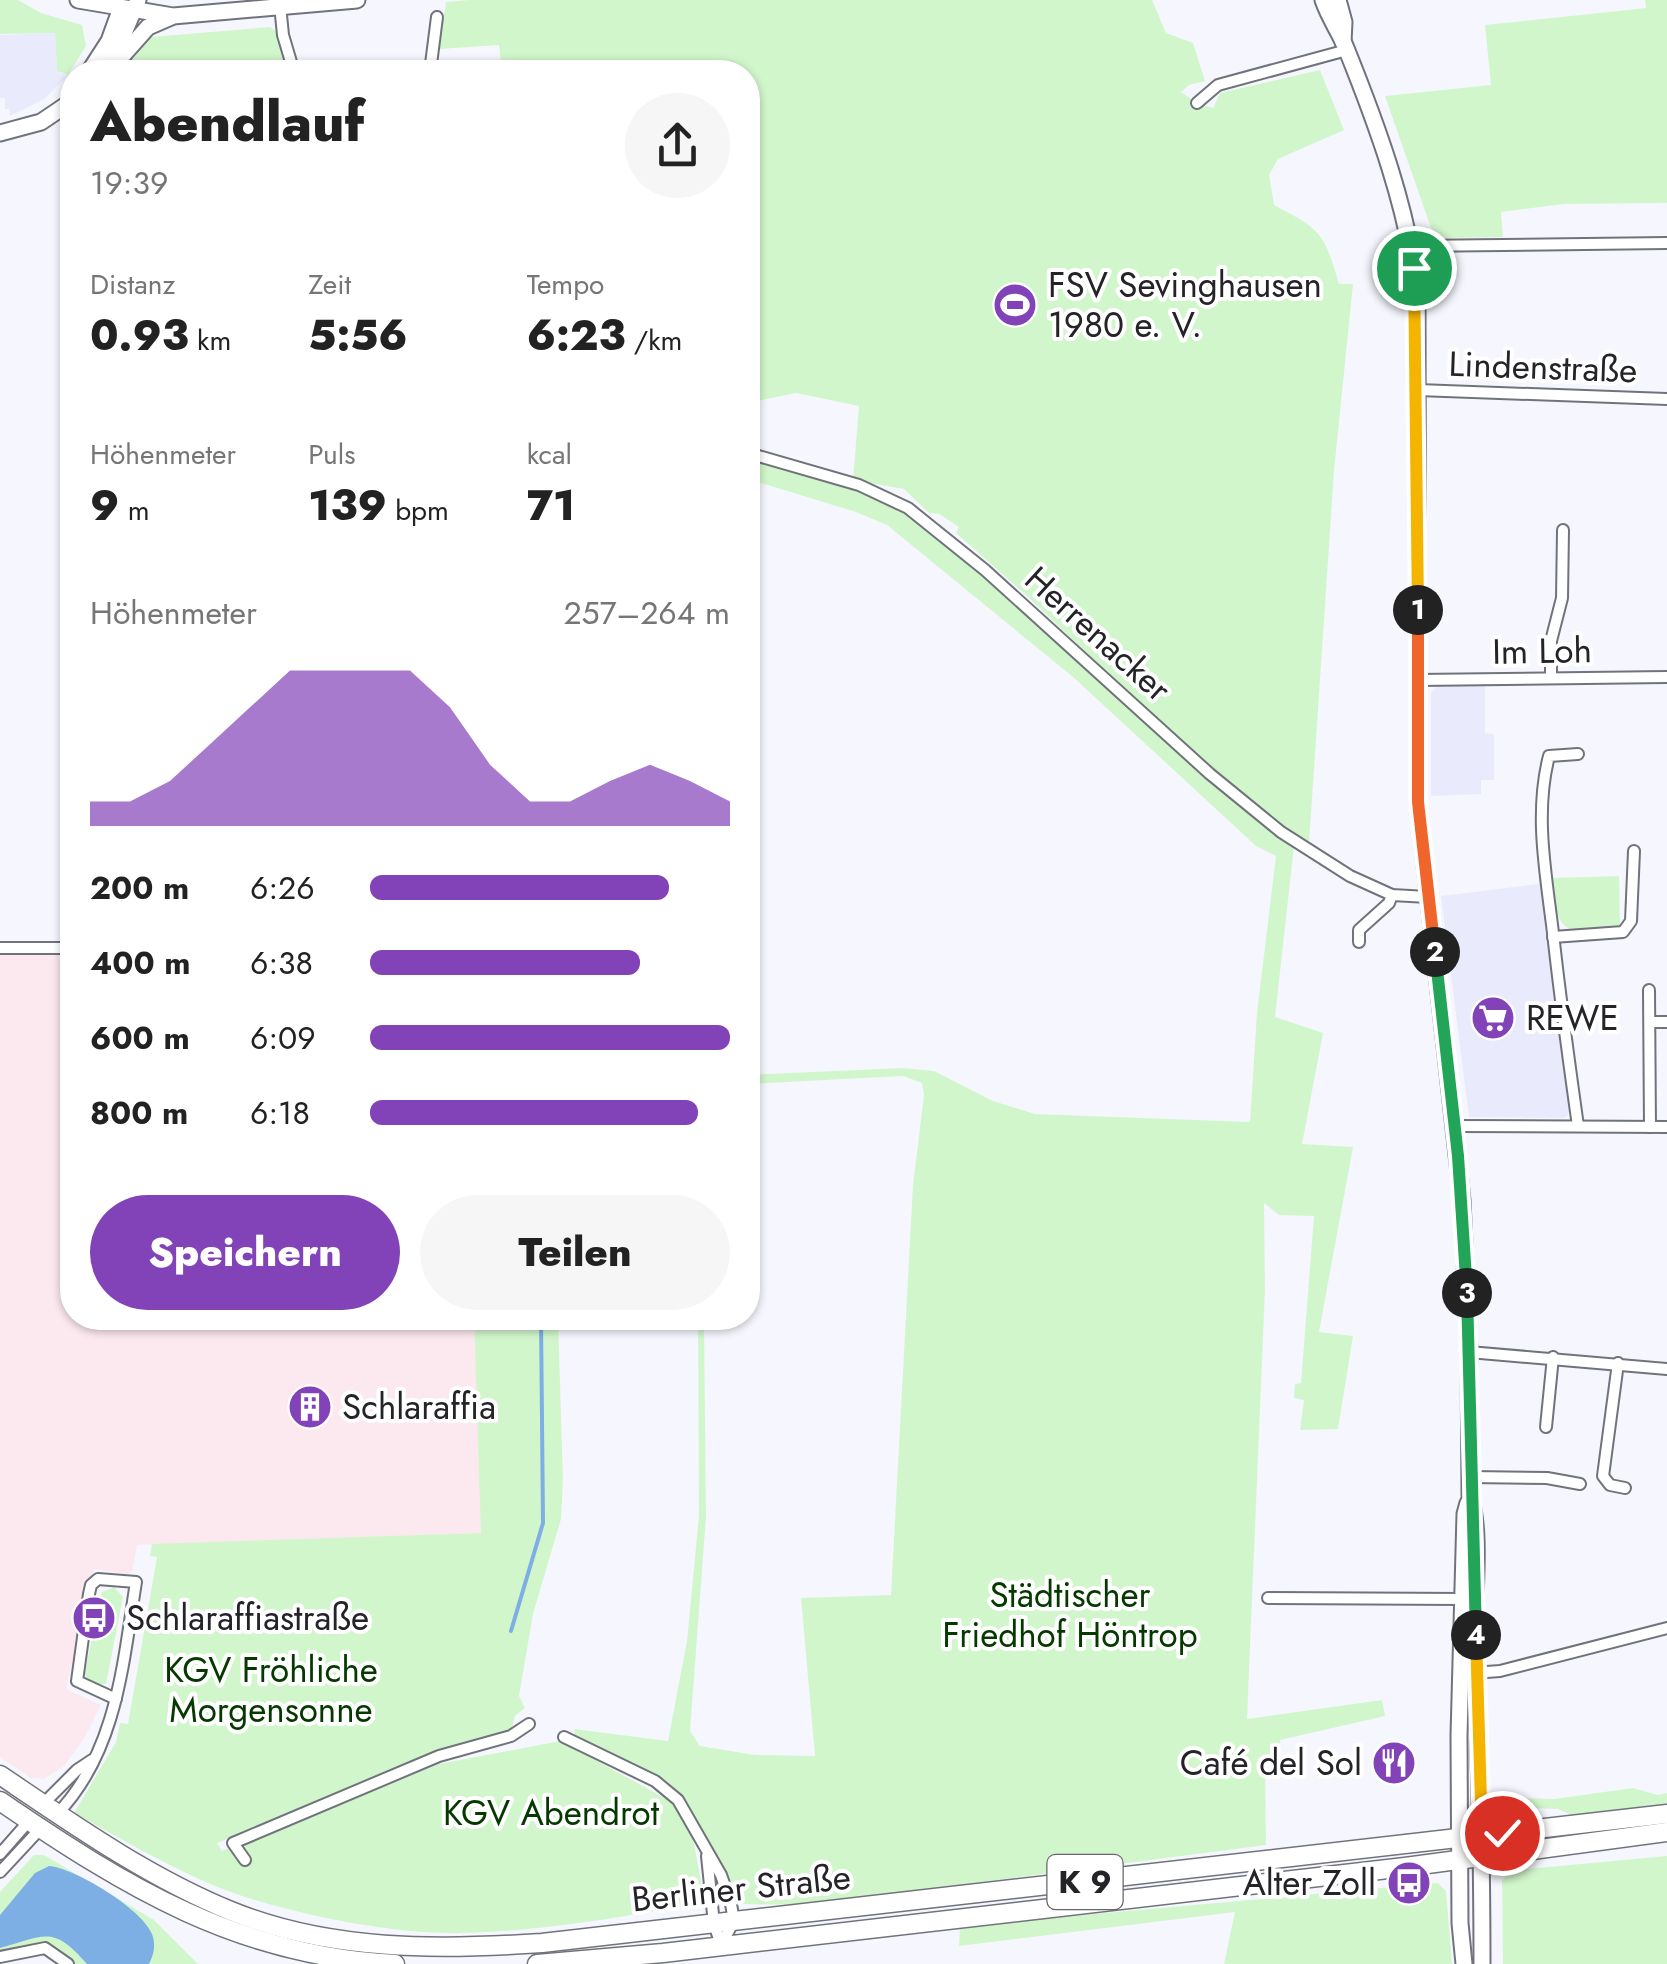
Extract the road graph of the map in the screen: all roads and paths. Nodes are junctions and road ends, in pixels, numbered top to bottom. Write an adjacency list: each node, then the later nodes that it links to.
1 (78, 0): 6 (main road)
2 (357, 0): 5 (main road)
3 (1323, 0): 9 (main road)
4 (1338, 0): 9 (main road)
5 (280, 3): 7 (main road); 13 (street)
6 (131, 5): 7 (main road); 10 (main road); 11 (main road)
7 (173, 16): 12 (main road)
8 (437, 17): 14 (street)
9 (1345, 46): 15 (street); 19 (main road)
10 (96, 60)
11 (112, 60)
12 (119, 60)
13 (290, 60)
14 (432, 60)
15 (1196, 103)
16 (60, 110): 17 (main road)
17 (0, 133)
18 (1667, 243): 19 (street)
19 (1411, 246): 20 (main road)
20 (1418, 390): 21 (street, Lindenstraße); 26 (main road)
21 (1667, 399)
22 (760, 456): 29 (street, Herrenacker)
23 (1564, 530): 25 (street)
24 (1667, 677): 25 (street, Im Loh)
25 (1551, 678): 26 (street, Im Loh)
26 (1417, 680): 30 (main road)
27 (1578, 754): 31 (street)
28 (1634, 851): 31 (street)
29 (1392, 895): 30 (street, Herrenacker); 32 (street)
30 (1428, 897): 38 (main road)
31 (1553, 937): 39 (street)
32 (1359, 942)
33 (0, 948): 34 (street)
34 (60, 948)
35 (1649, 990): 36 (street)
36 (1650, 1022): 37 (street); 40 (street)
37 (1667, 1022)
38 (1456, 1126): 39 (street); 42 (main road)
39 (1578, 1126): 40 (street)
40 (1650, 1127): 41 (street)
41 (1667, 1127)
42 (1469, 1352): 43 (street); 48 (main road)
43 (1552, 1357): 44 (street); 46 (street)
44 (1618, 1364): 45 (street); 49 (street)
45 (1667, 1369)
46 (1546, 1427)
47 (1580, 1484): 48 (street)
48 (1470, 1486): 51 (main road)
49 (1625, 1488)
50 (1268, 1598): 51 (street)
51 (1470, 1599): 53 (main road)
52 (1667, 1628): 53 (street)
53 (1469, 1673): 64 (main road); 65 (main road)
54 (116, 1699): 54 (street); 57 (street)
55 (530, 1724): 69 (street)
56 (564, 1737): 66 (street)
57 (92, 1760): 60 (street); 60 (street)
58 (0, 1775): 60 (main road, Berliner Straße / K 9)
59 (0, 1801): 62 (main road)
60 (51, 1808): 62 (main road); 73 (main road, Berliner Straße / K 9)
61 (1667, 1814): 64 (main road, Berliner Straße)
62 (35, 1824): 67 (street); 71 (street); 77 (main road)
63 (1667, 1832): 68 (main road, Berliner Straße)
64 (1482, 1835): 65 (main road, Berliner Straße); 68 (main road)
65 (1459, 1838): 70 (main road); 72 (main road, Berliner Straße / K 9)
66 (707, 1850): 72 (street); 73 (street)
67 (0, 1854)
68 (1482, 1858): 70 (main road, Berliner Straße); 80 (main road)
69 (245, 1860)
70 (1459, 1860): 74 (main road, Berliner Straße / K 9); 79 (main road)
71 (0, 1872)
72 (734, 1921): 73 (main road, Berliner Straße / K 9); 74 (street)
73 (714, 1924): 74 (street)
74 (721, 1945): 78 (main road, Berliner Straße / K 9)
75 (0, 1957): 76 (street)
76 (68, 1964)
77 (394, 1964)
78 (537, 1964)
79 (1464, 1964)
80 (1482, 1964)

